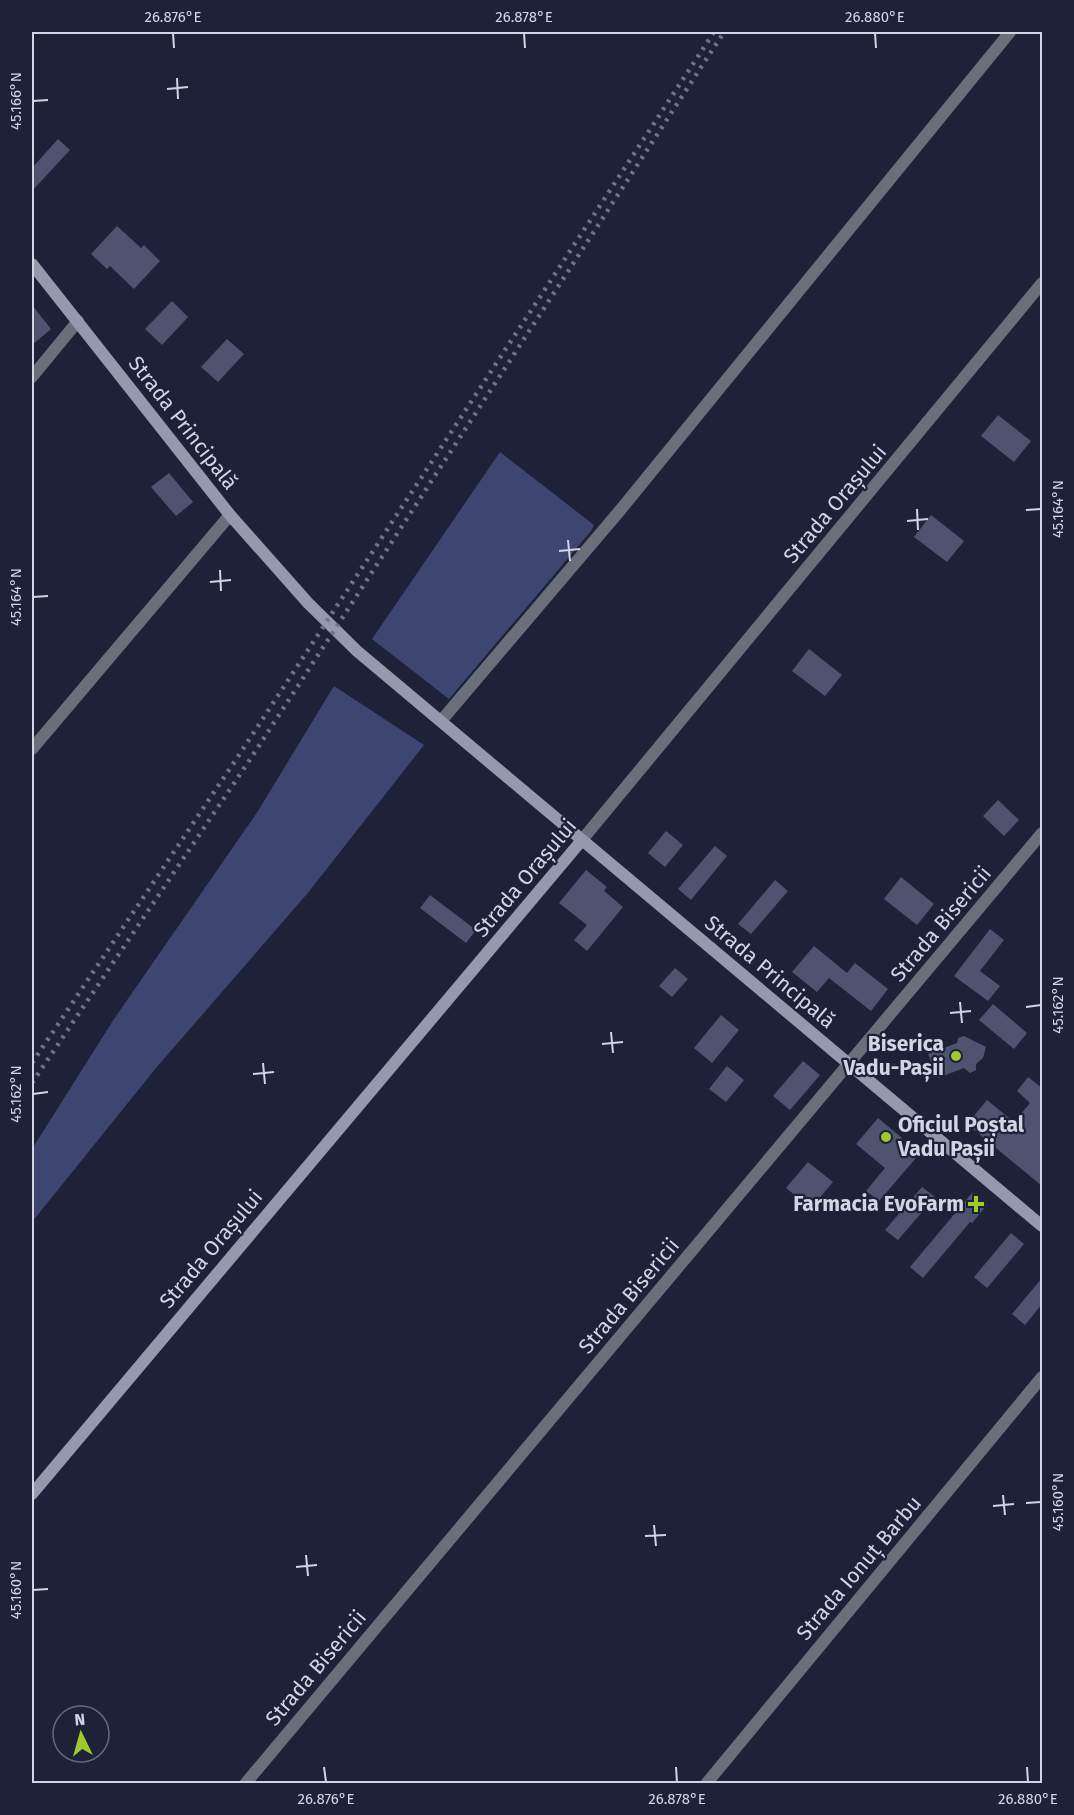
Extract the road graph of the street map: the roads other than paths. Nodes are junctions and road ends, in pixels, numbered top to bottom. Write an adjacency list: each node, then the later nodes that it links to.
1 (1010, 32): 7 (street)
2 (32, 264): 4 (main road, Strada Principală)
3 (1042, 283): 10 (street, Strada Orașului)
4 (78, 321): 5 (street); 6 (main road, Strada Principală)
5 (32, 377)
6 (230, 515): 7 (main road, Strada Principală); 8 (street)
7 (441, 721): 10 (main road, Strada Principală)
8 (32, 748)
9 (1042, 833): 11 (street, Strada Bisericii)
10 (582, 840): 11 (main road, Strada Principală); 14 (main road, Strada Orașului)
11 (850, 1064): 12 (main road, Strada Principală); 15 (street, Strada Bisericii)
12 (1042, 1226)
13 (1042, 1377): 16 (street, Strada Ionuț Barbu)
14 (32, 1494)
15 (245, 1784)
16 (706, 1784)

